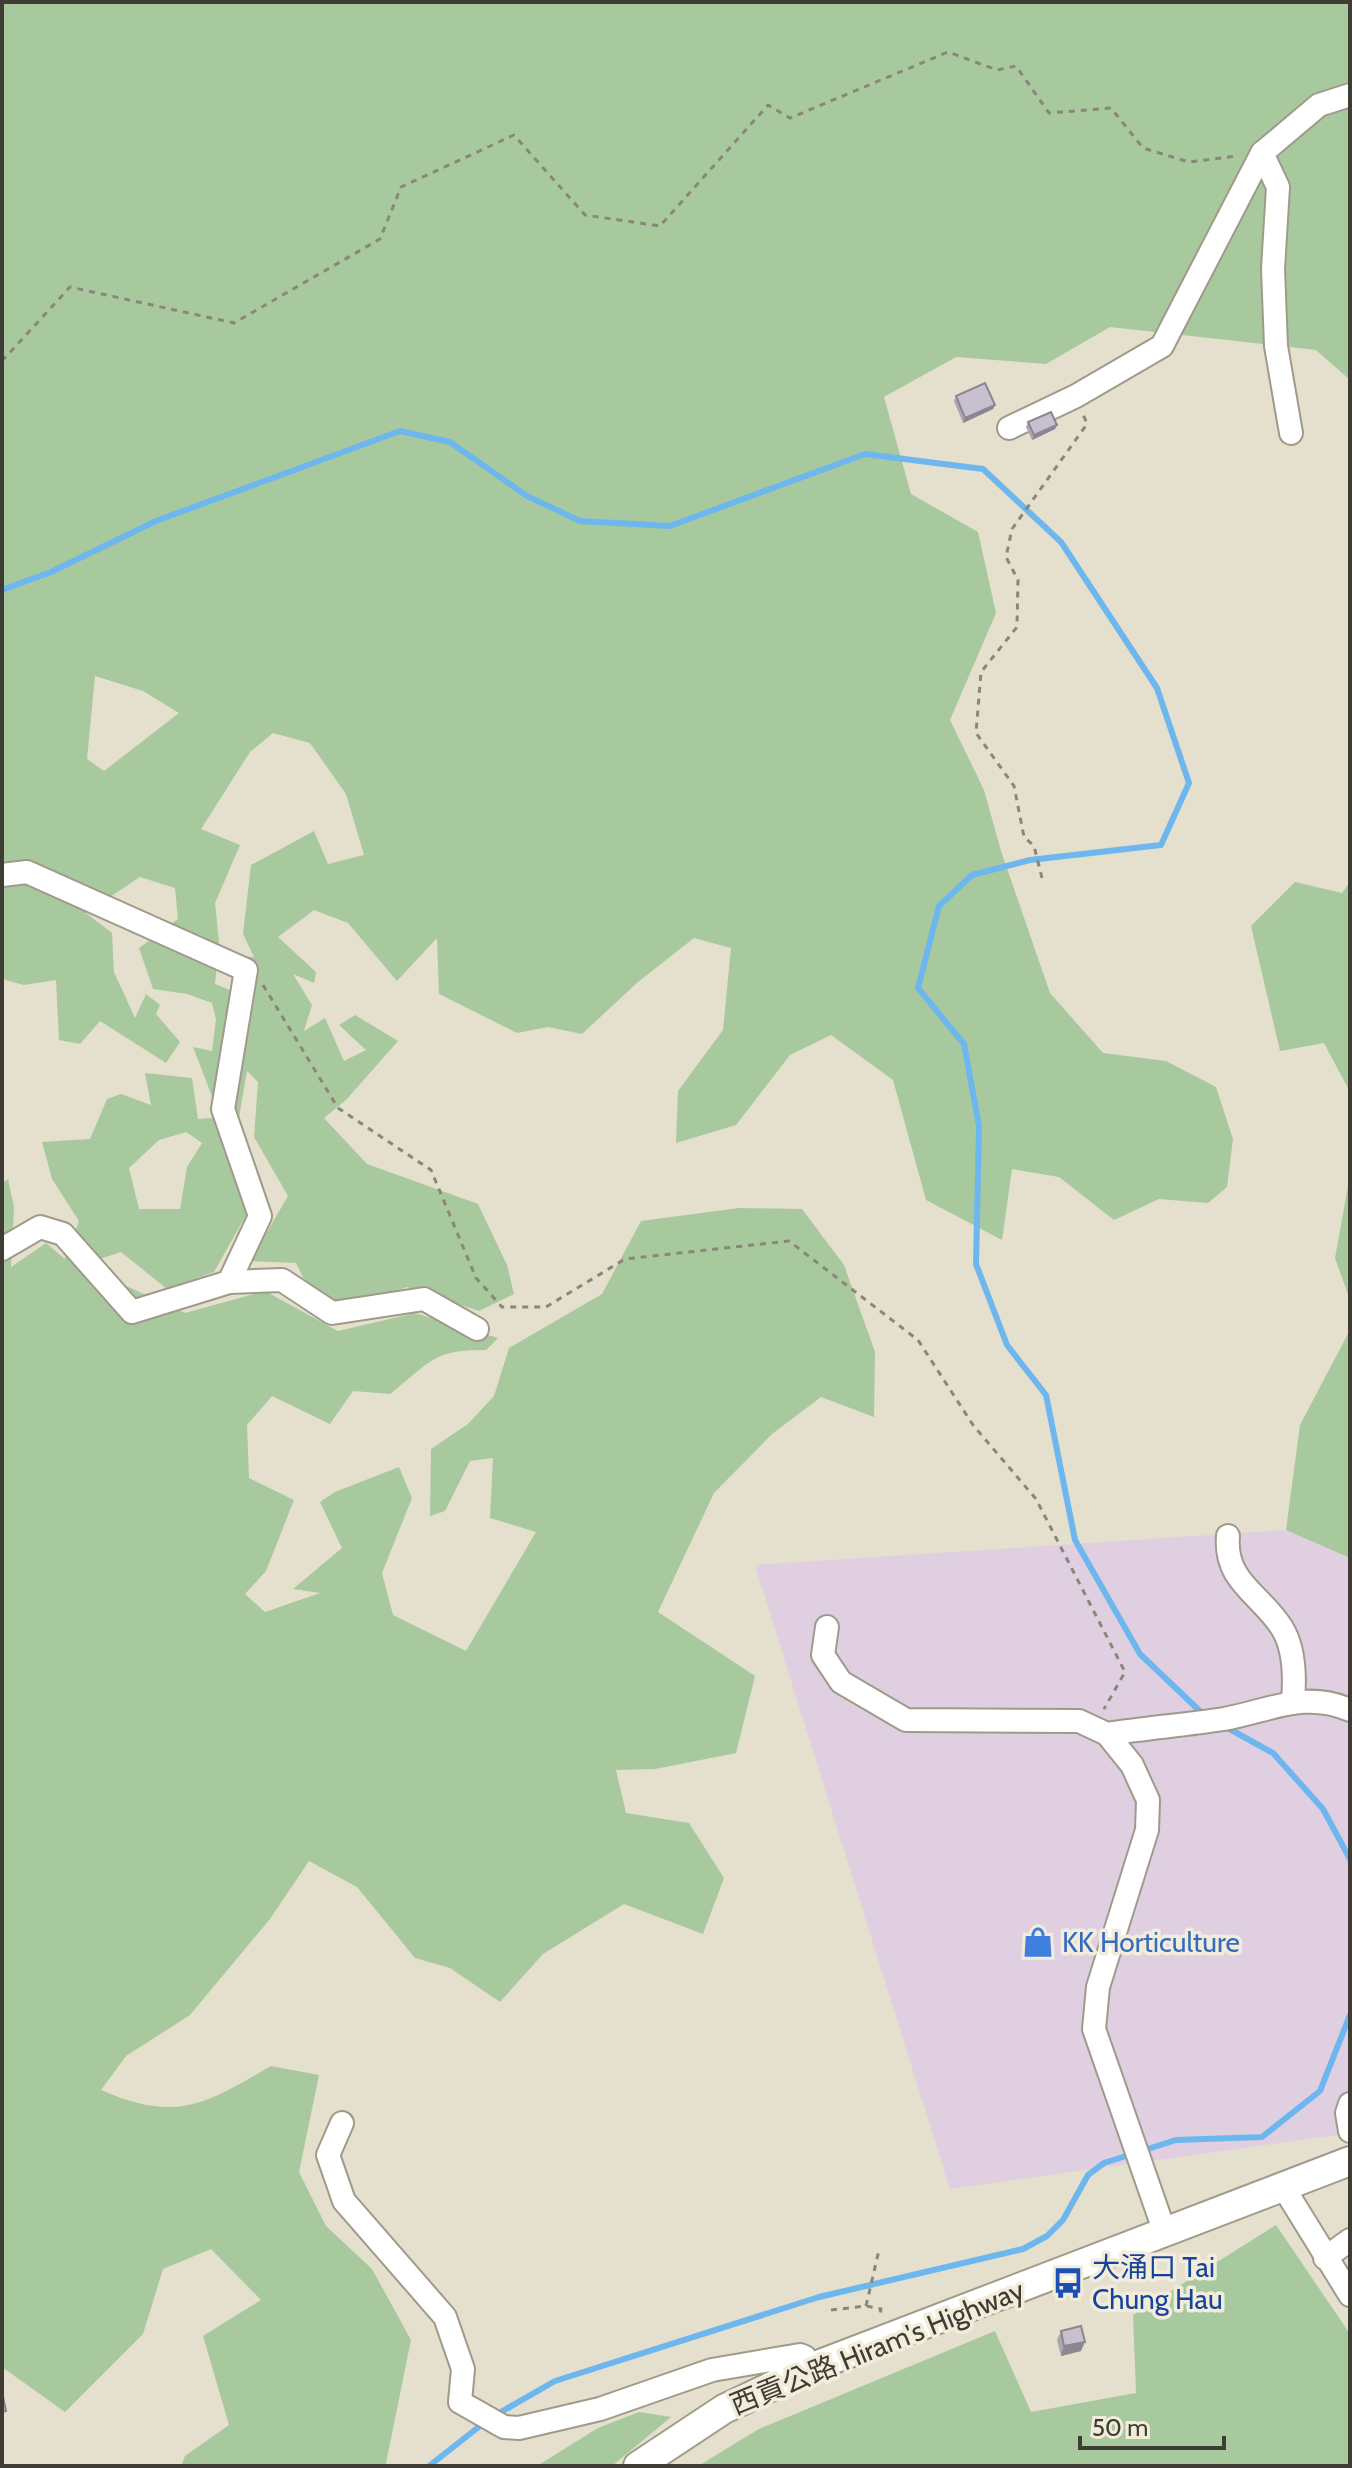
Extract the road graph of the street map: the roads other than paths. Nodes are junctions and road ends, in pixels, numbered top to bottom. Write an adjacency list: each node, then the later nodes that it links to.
1 (1350, 95): 2 (street)
2 (1262, 153): 3 (street); 4 (street)
3 (1009, 428)
4 (1291, 433)
5 (2, 875): 7 (street)
6 (2, 1249): 7 (street)
7 (229, 1282): 8 (street)
8 (477, 1329)
9 (1228, 1536): 11 (street)
10 (827, 1627): 13 (street)
11 (1293, 1700): 12 (street); 13 (street)
12 (1350, 1710)
13 (1101, 1730): 19 (street)
14 (1350, 2104): 16 (street)
15 (342, 2123): 23 (street)
16 (1350, 2131)
17 (1350, 2161): 18 (main road, 西貢公路 Hiram's Highway)
18 (1282, 2185): 19 (main road, 西貢公路 Hiram's Highway); 21 (street)
19 (1164, 2230): 23 (main road, 西貢公路 Hiram's Highway)
20 (1350, 2240): 21 (street)
21 (1325, 2258): 22 (street)
22 (1350, 2295)
23 (810, 2368): 24 (main road, 西貢公路 Hiram's Highway)
24 (638, 2466)

